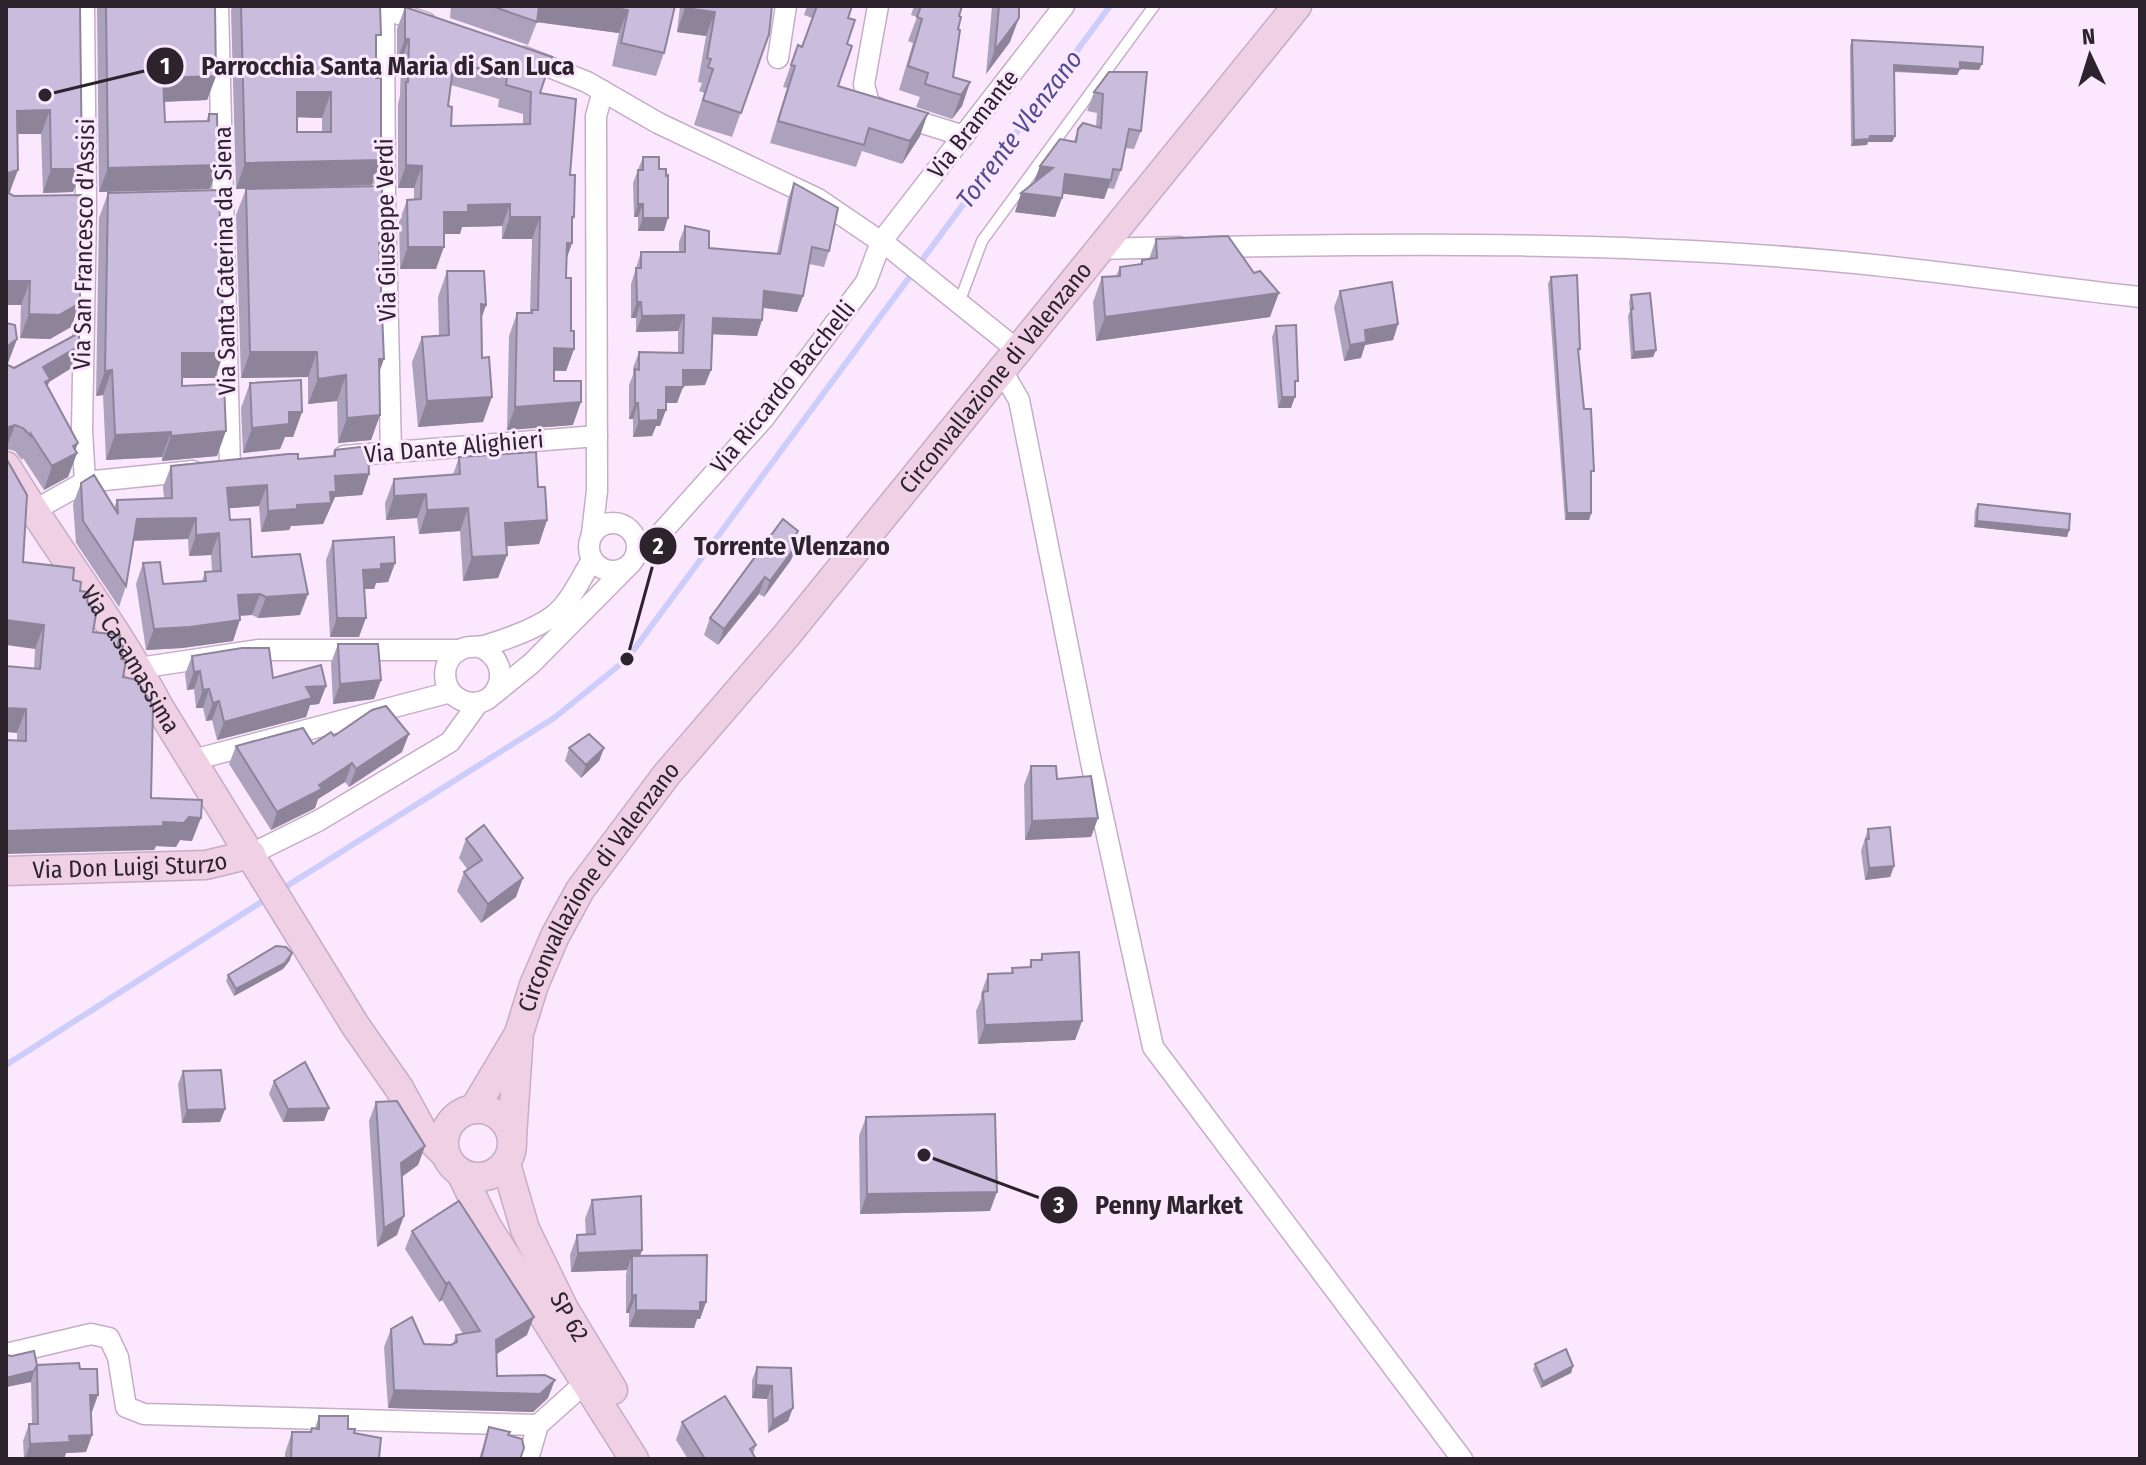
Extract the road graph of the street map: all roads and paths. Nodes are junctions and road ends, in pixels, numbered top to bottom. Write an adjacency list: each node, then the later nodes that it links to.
1 (84, 6): 16 (street, Via San Francesco d'Assisi)
2 (218, 6): 28 (street, Via Santa Caterina da Siena)
3 (362, 6): 9 (street)
4 (786, 6): 12 (street)
5 (878, 6): 14 (street)
6 (1064, 6): 14 (street, Via Bramante)
7 (1154, 6): 20 (lane)
8 (1297, 6): 18 (main road, Circonvallazione di Valenzano)
9 (384, 9): 10 (street); 25 (street, Via Giuseppe Verdi)
10 (435, 20)
11 (502, 49): 13 (street)
12 (778, 58)
13 (603, 91): 17 (street); 24 (street)
14 (964, 136): 17 (street, Via Bramante)
15 (60, 207): 16 (street)
16 (94, 207): 21 (street, Via San Francesco d'Assisi)
17 (887, 246): 20 (street); 32 (street, Via Riccardo Bacchelli)
18 (1099, 249): 19 (street); 23 (main road, Circonvallazione di Valenzano)
19 (2140, 297)
20 (959, 303): 23 (street)
21 (83, 335): 22 (street); 28 (street, Via San Francesco d'Assisi)
22 (57, 349)
23 (1009, 359): 40 (main road, Circonvallazione di Valenzano); 52 (street)
24 (597, 436): 25 (street, Via Dante Alighieri); 30 (street)
25 (391, 451): 26 (street, Via Dante Alighieri)
26 (318, 459)
27 (6, 466): 29 (main road, Via Casamassima)
28 (85, 482): 29 (street)
29 (33, 511): 34 (main road, Via Casamassima)
30 (592, 533): 31 (street); 32 (street)
31 (592, 560): 32 (street); 33 (street)
32 (634, 560): 36 (street, Via Riccardo Bacchelli)
33 (469, 649): 34 (street); 35 (street); 36 (street)
34 (139, 668): 37 (main road, Via Casamassima)
35 (451, 692): 36 (street); 37 (street)
36 (487, 698): 38 (street)
37 (193, 760): 38 (main road, Via Casamassima)
38 (255, 861): 39 (main road, Via Don Luigi Sturzo); 41 (main road, Via Casamassima)
39 (6, 871)
40 (519, 1033): 42 (main road); 43 (main road)
41 (399, 1088): 42 (main road); 44 (main road, SP 62)
42 (464, 1114): 43 (main road); 44 (main road)
43 (512, 1137): 45 (main road)
44 (453, 1164): 45 (main road); 47 (main road, SP 62)
45 (506, 1164): 51 (main road, SP 62)
46 (6, 1354): 48 (street)
47 (586, 1382): 48 (street); 50 (main road, SP 62)
48 (538, 1425): 49 (street)
49 (528, 1459)
50 (634, 1459)
51 (655, 1459)
52 (1462, 1459)

